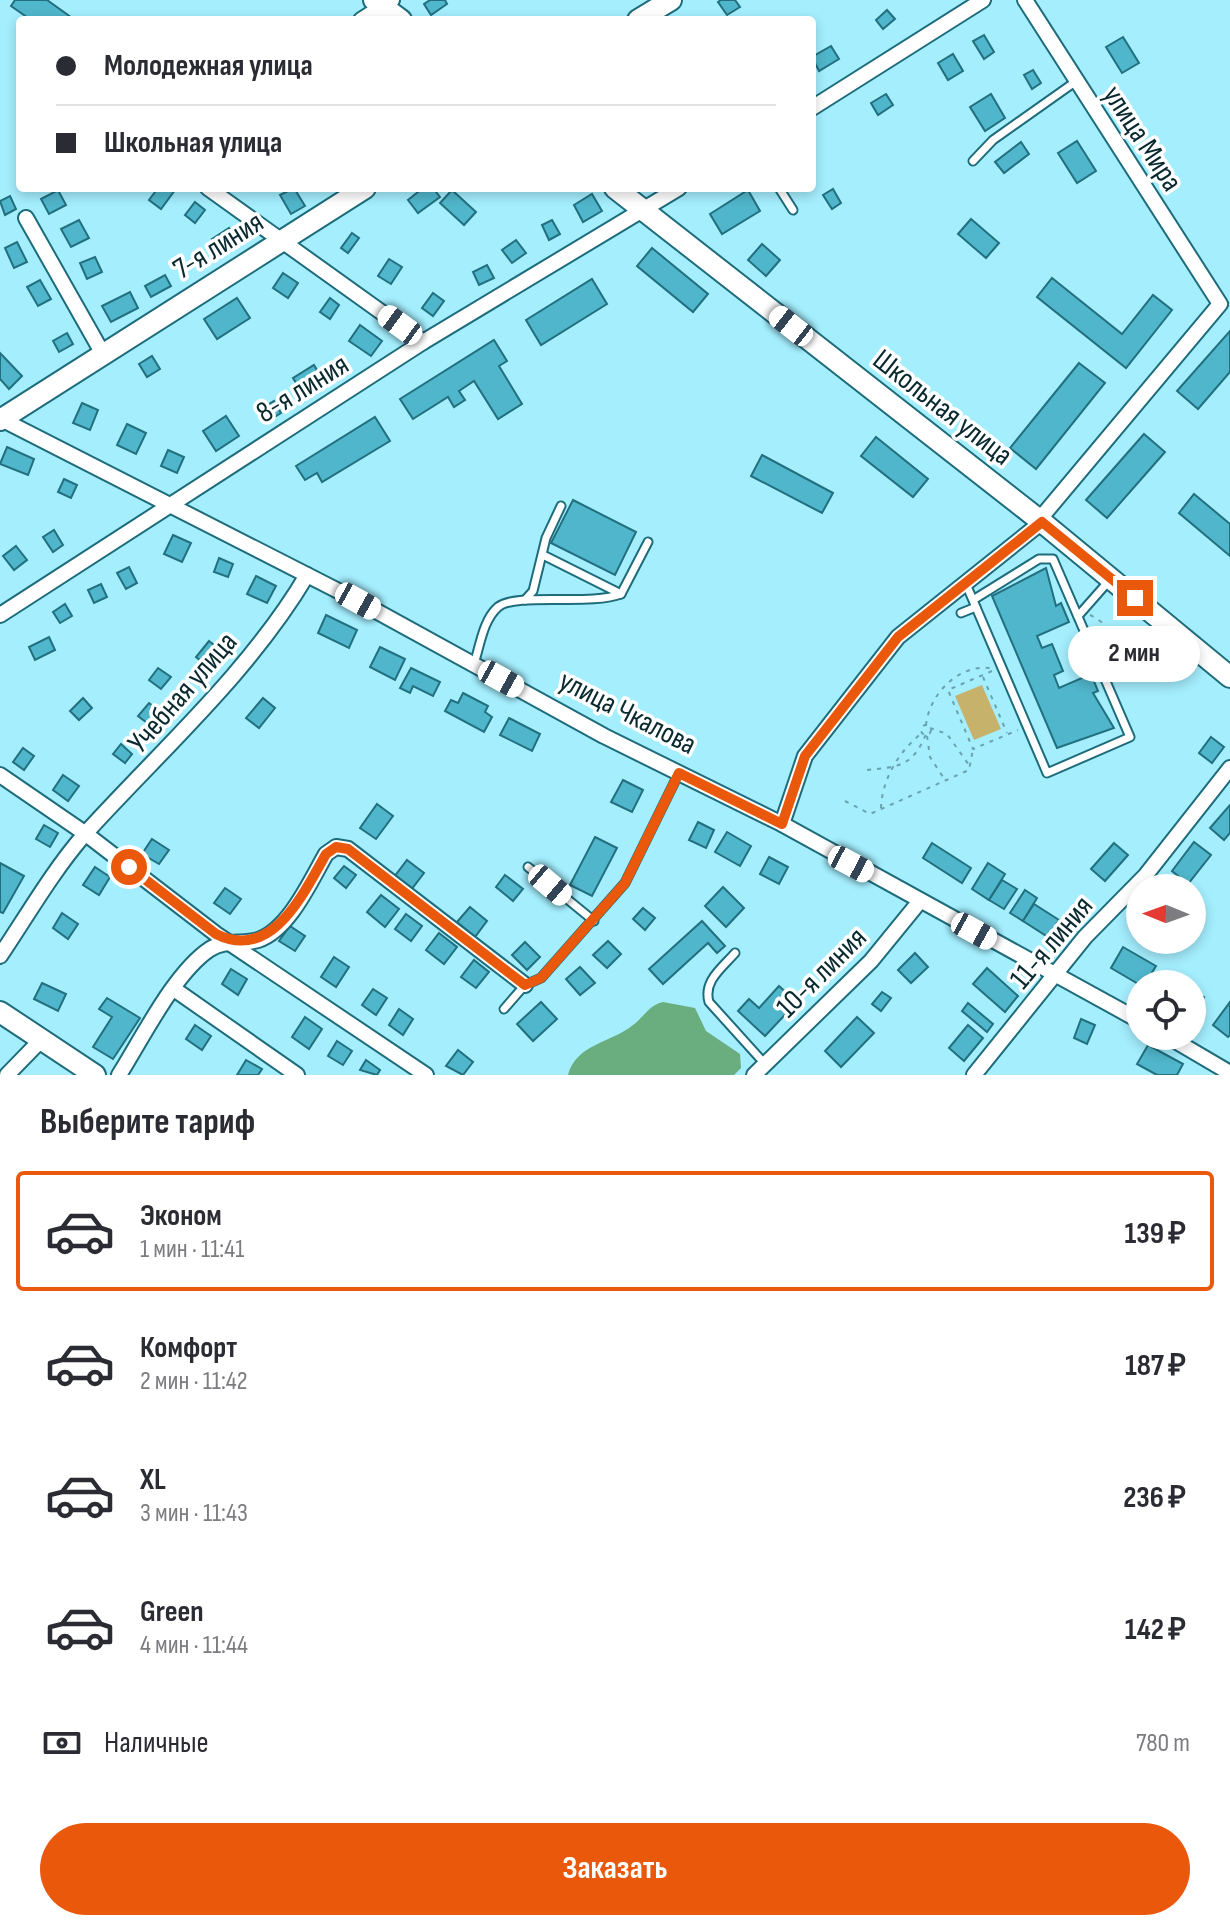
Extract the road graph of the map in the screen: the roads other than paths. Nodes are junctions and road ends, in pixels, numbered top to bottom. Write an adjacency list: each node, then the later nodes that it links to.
1 (671, 0): 6 (street)
2 (983, 0): 8 (street)
3 (1025, 0): 7 (street, улица Мира)
4 (383, 2): 5 (street)
5 (366, 16)
6 (645, 16)
7 (1075, 82): 9 (lane); 24 (street, улица Мира)
8 (816, 105)
9 (973, 161)
10 (214, 192): 18 (street)
11 (359, 192): 18 (street, 7-я линия)
12 (620, 192): 15 (street, Школьная улица)
13 (672, 192): 15 (street, 8-я линия)
14 (782, 192): 16 (lane)
15 (642, 209): 19 (street, 8-я линия); 24 (street, Школьная улица)
16 (793, 210)
17 (26, 218): 20 (street)
18 (282, 240): 19 (street); 20 (street, 7-я линия)
19 (423, 342): 22 (street, 8-я линия)
20 (103, 354): 21 (street, 7-я линия)
21 (0, 419): 22 (street, улица Чкалова)
22 (167, 505): 27 (street, улица Чкалова); 35 (street, 8-я линия)
23 (561, 506): 26 (lane)
24 (1040, 521): 28 (street, Школьная улица); 29 (street)
25 (648, 542): 30 (lane)
26 (543, 555): 30 (lane); 31 (lane)
27 (307, 575): 36 (street, улица Чкалова); 42 (street, Учебная улица)
28 (1112, 578): 34 (lane); 37 (street, Школьная улица)
29 (965, 583): 32 (lane); 41 (street)
30 (621, 594): 31 (lane)
31 (525, 600): 36 (lane)
32 (974, 604): 33 (lane); 34 (lane); 34 (lane)
33 (961, 613)
34 (1079, 614)
35 (0, 615)
36 (474, 664): 39 (street, улица Чкалова)
37 (1230, 677)
38 (1230, 768): 49 (street, 11-я линия)
39 (679, 773): 41 (street, улица Чкалова); 45 (lane)
40 (0, 775): 42 (street)
41 (782, 824): 44 (street, улица Чкалова)
42 (86, 834): 46 (street); 48 (street, Учебная улица)
43 (528, 867): 45 (lane)
44 (920, 901): 49 (street, улица Чкалова); 58 (street, 10-я линия)
45 (594, 921): 50 (lane)
46 (231, 941): 50 (street); 51 (street); 64 (street)
47 (735, 953): 58 (lane)
48 (0, 956)
49 (1056, 976): 54 (street, улица Чкалова); 66 (street, 11-я линия)
50 (525, 985): 52 (lane)
51 (174, 989): 62 (street); 63 (street)
52 (504, 1009)
53 (0, 1012): 55 (street)
54 (1126, 1014)
55 (43, 1038): 60 (street); 61 (street)
56 (1190, 1050): 57 (street)
57 (1207, 1060): 59 (street); 67 (street)
58 (765, 1064): 65 (street, 10-я линия)
59 (1230, 1073)
60 (7, 1075)
61 (95, 1075)
62 (119, 1075)
63 (297, 1075)
64 (426, 1075)
65 (754, 1075)
66 (974, 1075)
67 (1201, 1075)

